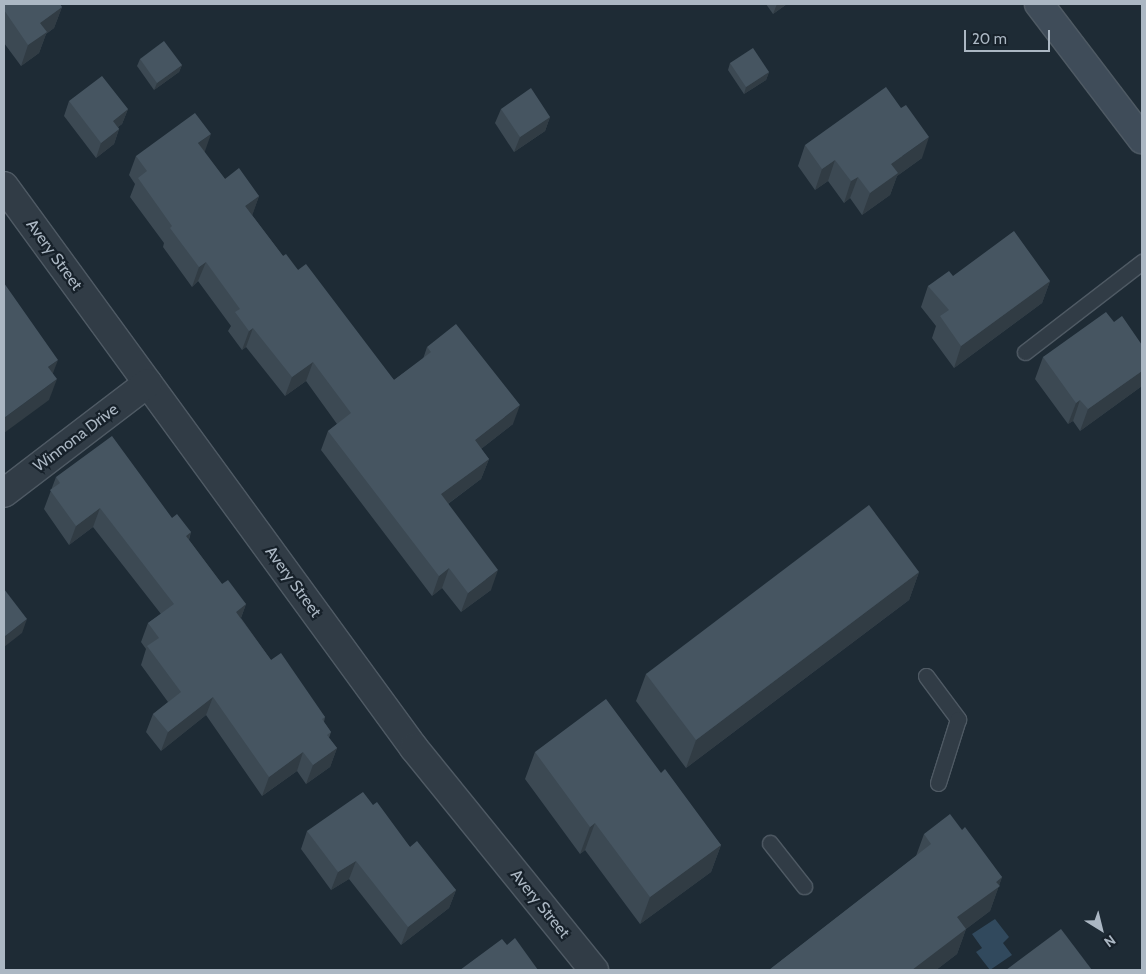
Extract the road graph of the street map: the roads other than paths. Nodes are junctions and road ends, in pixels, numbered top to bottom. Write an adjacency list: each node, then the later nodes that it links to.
1 (1039, 4): 2 (main road)
2 (1142, 139)
3 (4, 186): 6 (street, Avery Street)
4 (1142, 262): 5 (lane)
5 (1024, 352)
6 (148, 383): 7 (street, Winnona Drive); 12 (street, Avery Street)
7 (4, 493)
8 (926, 676): 9 (lane)
9 (938, 783)
10 (770, 843): 11 (lane)
11 (804, 886)
12 (594, 970)

